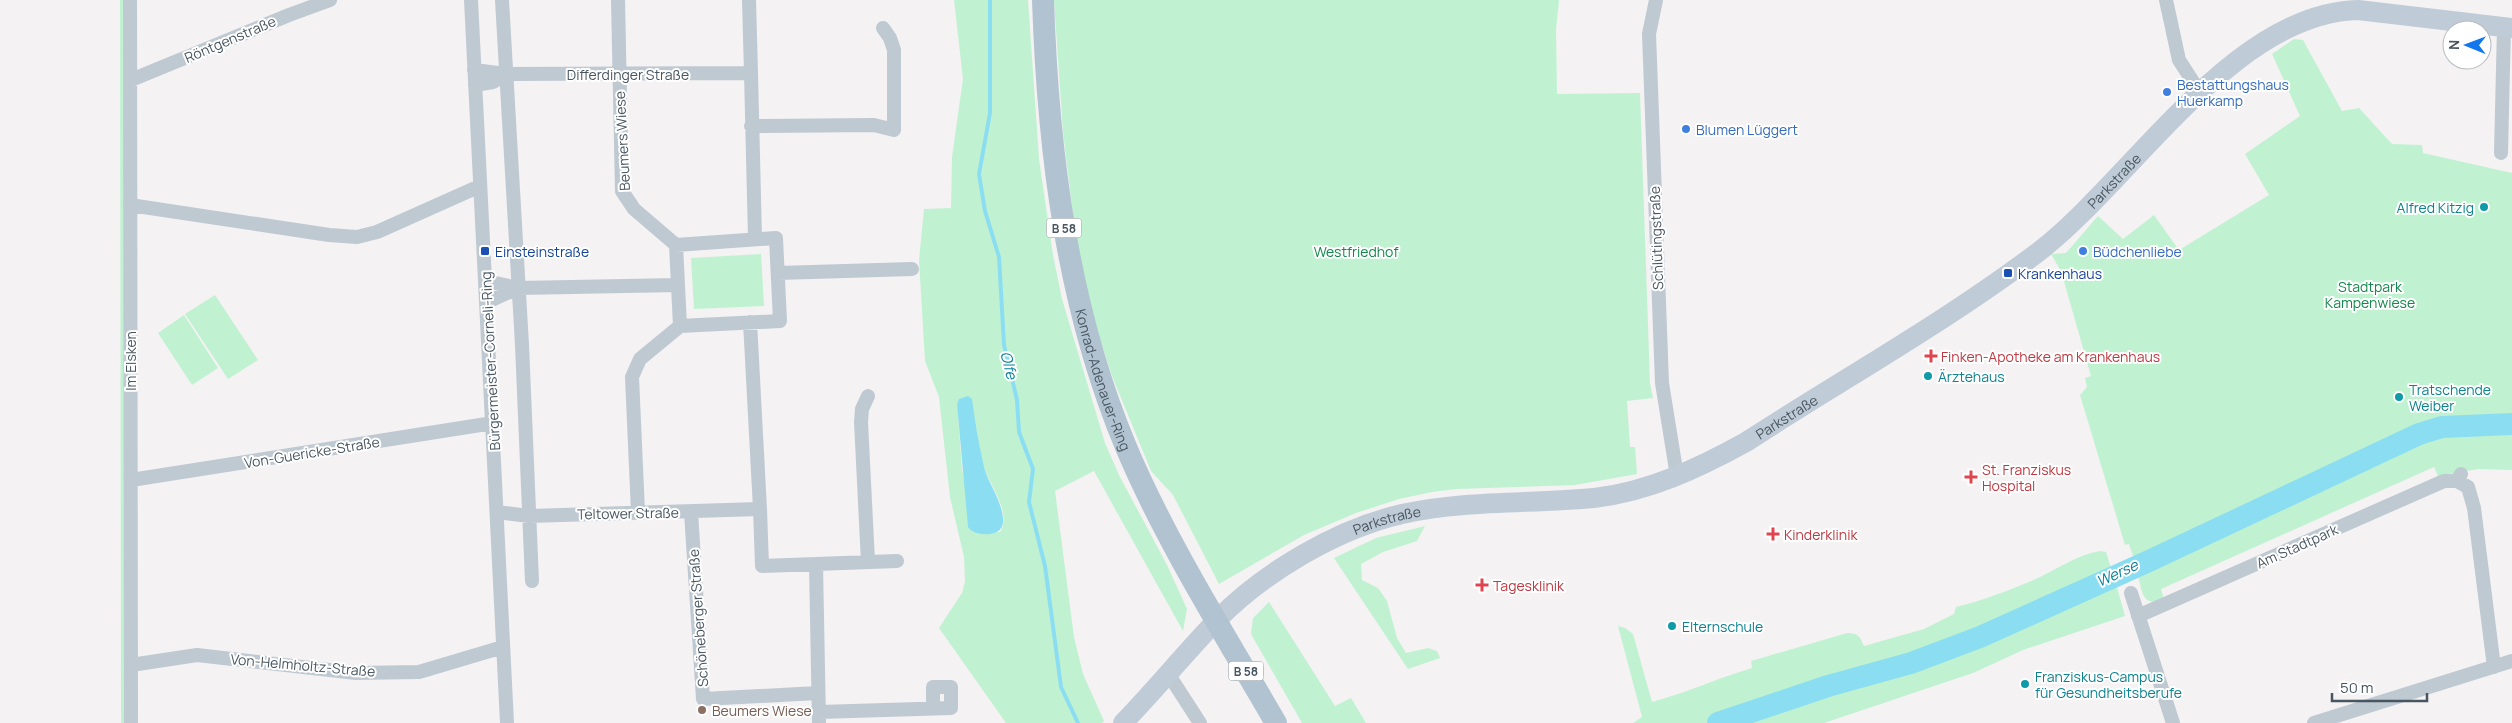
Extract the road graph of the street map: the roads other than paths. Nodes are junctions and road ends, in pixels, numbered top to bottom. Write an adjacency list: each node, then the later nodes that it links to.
1 (130, 0): 17 (street, Im Elsken)
2 (330, 0): 17 (street, Röntgenstraße)
3 (471, 0): 13 (street, Bürgermeister-Corneli-Ring)
4 (502, 0): 15 (street)
5 (618, 0): 16 (street, Beumers Wiese)
6 (749, 0): 14 (street)
7 (1044, 0): 49 (main road, Konrad-Adenauer-Ring / B 58)
8 (1656, 0): 36 (street, Schlütingstraße)
9 (2166, 0): 19 (street)
10 (2338, 5): 12 (street, Parkstraße); 19 (street, Parkstraße)
11 (883, 28): 20 (street)
12 (2508, 28): 21 (street)
13 (474, 70): 15 (street, Differdinger Straße); 18 (street, Bürgermeister-Corneli-Ring)
14 (751, 73): 16 (street, Differdinger Straße); 20 (street)
15 (506, 74): 16 (street, Differdinger Straße); 18 (street, Differdinger Straße); 30 (street)
16 (618, 75): 25 (street, Beumers Wiese)
17 (131, 80): 23 (street, Im Elsken)
18 (475, 85): 22 (street, Bürgermeister-Corneli-Ring)
19 (2199, 91): 36 (street, Parkstraße)
20 (751, 126): 24 (street)
21 (2501, 153)
22 (480, 186): 23 (street); 28 (street, Bürgermeister-Corneli-Ring)
23 (130, 205): 37 (street, Im Elsken)
24 (755, 240): 25 (street); 27 (street)
25 (676, 245): 29 (street)
26 (912, 269): 27 (street)
27 (778, 273): 32 (street)
28 (486, 281): 30 (street); 31 (street, Bürgermeister-Corneli-Ring)
29 (678, 285): 30 (street); 33 (street)
30 (518, 288): 31 (street); 42 (street)
31 (487, 302): 35 (street, Bürgermeister-Corneli-Ring)
32 (750, 322): 33 (street); 38 (street)
33 (680, 326): 40 (street)
34 (868, 396): 43 (street)
35 (493, 423): 37 (street, Von-Guericke-Straße); 39 (street, Bürgermeister-Corneli-Ring)
36 (1677, 476): 49 (street, Parkstraße)
37 (130, 480): 52 (street, Im Elsken)
38 (760, 509): 41 (street, Teltower Straße); 45 (street)
39 (498, 512): 42 (street, Teltower Straße); 50 (street, Bürgermeister-Corneli-Ring)
40 (638, 512): 41 (street, Teltower Straße); 42 (street, Teltower Straße)
41 (691, 512): 55 (street, Schöneberger Straße)
42 (530, 516): 46 (street)
43 (868, 562): 44 (street); 45 (street)
44 (897, 562)
45 (816, 564): 55 (street)
46 (532, 582)
47 (2131, 593): 48 (street)
48 (2138, 616): 53 (street, Am Stadtpark); 63 (street)
49 (1217, 620): 54 (street, Parkstraße); 62 (main road, Konrad-Adenauer-Ring / B 58)
50 (503, 647): 52 (street, Von-Helmholtz-Straße); 59 (street, Bürgermeister-Corneli-Ring)
51 (2512, 661): 53 (street)
52 (131, 665): 58 (street, Im Elsken)
53 (2494, 667): 64 (street)
54 (1169, 675): 60 (street, Parkstraße); 61 (street)
55 (818, 693): 57 (street)
56 (933, 708): 57 (street)
57 (819, 718)
58 (131, 723)
59 (507, 723)
60 (1123, 723)
61 (1200, 723)
62 (1276, 723)
63 (2173, 723)
64 (2314, 723)

